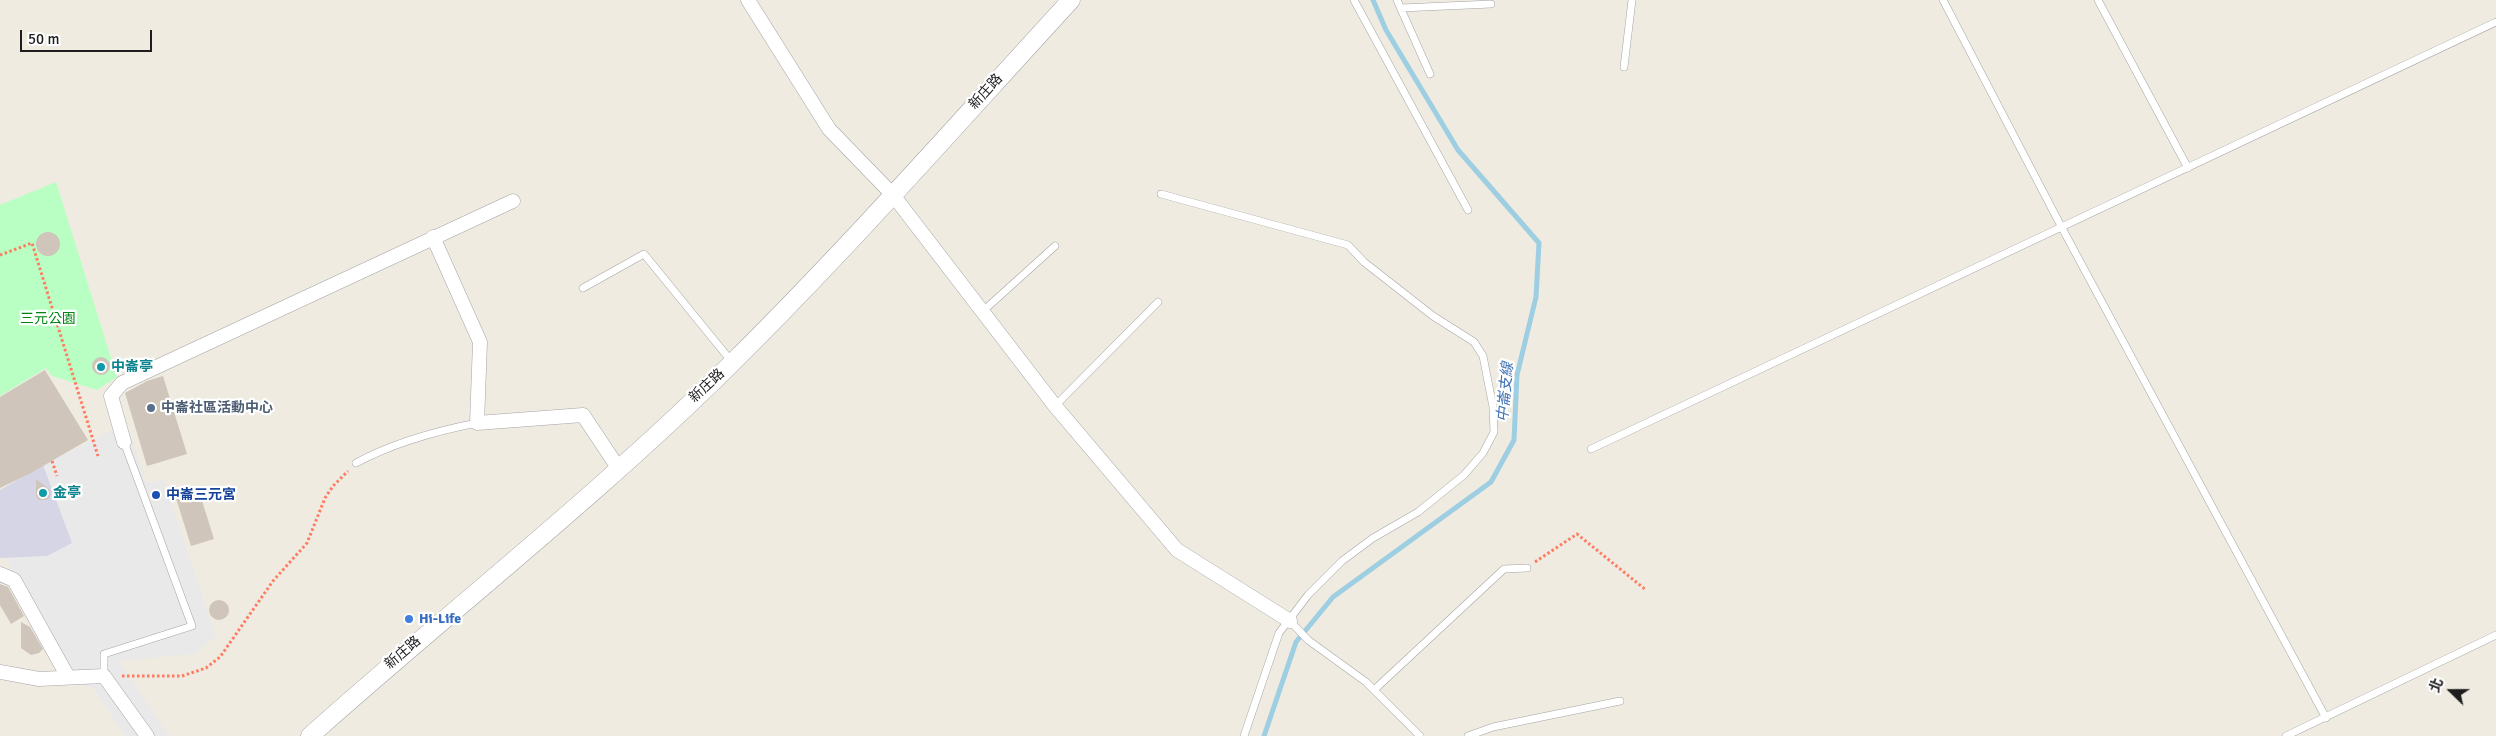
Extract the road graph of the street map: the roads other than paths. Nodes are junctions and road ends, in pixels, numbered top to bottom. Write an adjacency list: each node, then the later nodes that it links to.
1 (748, 0): 15 (street)
2 (1071, 0): 15 (street, 新庄路)
3 (1354, 0): 17 (lane)
4 (1398, 0): 9 (lane)
5 (1632, 0): 11 (lane)
6 (1943, 0): 18 (lane)
7 (2098, 0): 13 (lane)
8 (1491, 4): 9 (lane)
9 (1401, 8): 12 (lane)
10 (2496, 22): 13 (lane)
11 (1624, 67)
12 (1430, 74)
13 (2188, 168): 18 (lane)
14 (1161, 194): 33 (lane)
15 (893, 195): 23 (street); 24 (street, 新庄路)
16 (513, 201): 19 (street)
17 (1468, 210)
18 (2062, 228): 28 (lane); 40 (lane)
19 (433, 237): 26 (street); 27 (street)
20 (1055, 246): 23 (lane)
21 (583, 288): 24 (lane)
22 (1158, 302): 25 (lane)
23 (982, 312): 25 (street)
24 (732, 363): 30 (street, 新庄路)
25 (1055, 406): 33 (street)
26 (477, 423): 29 (lane); 30 (street)
27 (124, 442): 36 (lane)
28 (1591, 449)
29 (356, 463)
30 (619, 469): 42 (street, 新庄路)
31 (1527, 568): 38 (lane)
32 (0, 574): 37 (street)
33 (1290, 621): 38 (lane); 43 (lane)
34 (2496, 635): 40 (lane)
35 (0, 672): 37 (street)
36 (104, 676): 37 (street); 41 (street)
37 (68, 677)
38 (1374, 690): 44 (lane)
39 (1620, 701): 45 (lane)
40 (2326, 718): 46 (lane)
41 (147, 736)
42 (310, 736)
43 (1244, 736)
44 (1420, 736)
45 (1468, 736)
46 (2286, 736)

